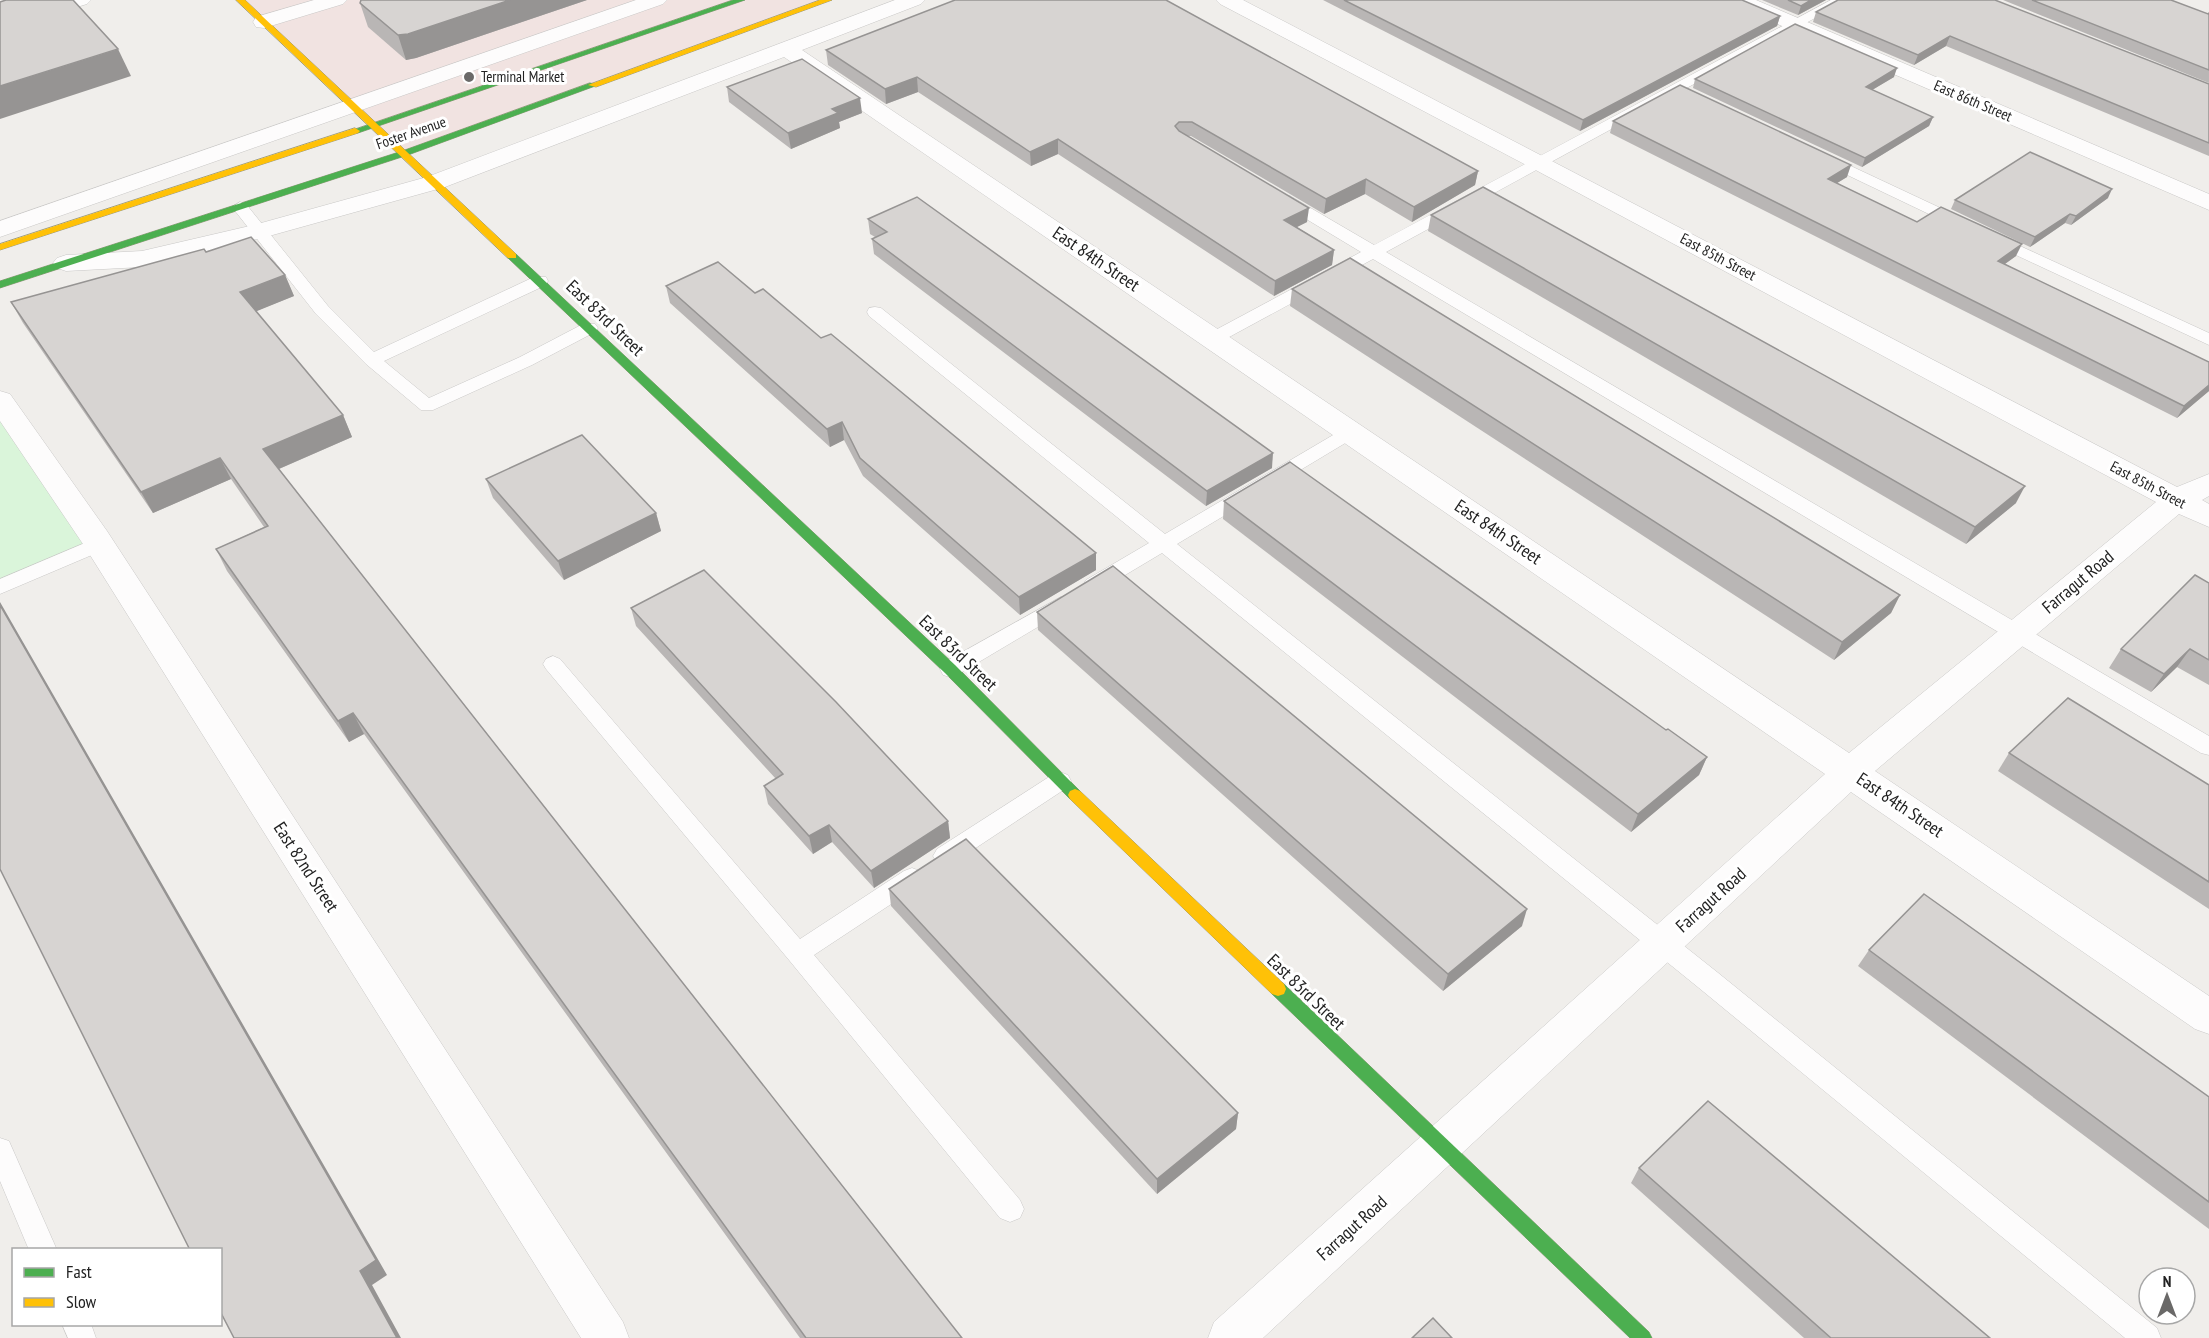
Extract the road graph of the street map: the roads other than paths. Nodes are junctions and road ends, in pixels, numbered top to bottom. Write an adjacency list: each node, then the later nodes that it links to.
1 (80, 0): 12 (street)
2 (240, 0): 11 (street, East 83rd Street)
3 (336, 0): 11 (street)
4 (656, 0): 17 (street)
5 (741, 0): 18 (street, Foster Avenue)
6 (828, 0): 20 (street, Foster Avenue)
7 (914, 0): 14 (street)
8 (1227, 0): 21 (street, East 85th Street)
9 (1738, 0): 13 (street, East 86th Street)
10 (1841, 0): 13 (lane)
11 (264, 22): 17 (street, East 83rd Street)
12 (0, 24)
13 (1795, 25): 15 (lane); 24 (street, East 86th Street)
14 (786, 49): 22 (street); 35 (street, East 84th Street)
15 (1676, 88): 16 (lane); 21 (lane)
16 (1698, 98)
17 (353, 105): 18 (street, East 83rd Street); 26 (street)
18 (375, 125): 20 (street, East 83rd Street); 28 (street, Foster Avenue)
19 (1804, 149): 36 (lane)
20 (405, 153): 22 (street, East 83rd Street); 25 (street, Foster Avenue)
21 (1539, 162): 29 (lane); 41 (street, East 85th Street)
22 (436, 182): 27 (street); 31 (street, East 83rd Street)
23 (1265, 188): 29 (lane)
24 (2209, 203)
25 (240, 207): 27 (lane); 30 (street, Foster Avenue)
26 (0, 229)
27 (260, 231): 30 (street); 37 (lane)
28 (0, 247)
29 (1374, 252): 35 (lane); 46 (lane)
30 (66, 263): 32 (street, Foster Avenue)
31 (540, 281): 34 (street, East 83rd Street); 37 (lane)
32 (0, 285)
33 (875, 312): 43 (lane)
34 (589, 328): 37 (lane); 48 (street, East 83rd Street)
35 (1214, 338): 39 (street, East 84th Street)
36 (2209, 339)
37 (372, 360)
38 (0, 400): 44 (street, East 82nd Street)
39 (1351, 432): 43 (lane); 50 (street, East 84th Street)
40 (2209, 484): 41 (street, Farragut Road)
41 (2177, 500): 42 (street, East 85th Street); 46 (street, Farragut Road)
42 (2209, 517)
43 (1163, 543): 48 (lane); 52 (lane)
44 (99, 544): 45 (lane); 59 (street, East 82nd Street)
45 (0, 587)
46 (2018, 633): 49 (lane); 50 (street, Farragut Road)
47 (553, 664): 53 (lane)
48 (950, 669): 51 (street, East 83rd Street)
49 (2209, 747)
50 (1851, 771): 52 (street, Farragut Road); 54 (street, East 84th Street)
51 (1060, 781): 53 (lane); 55 (street, East 83rd Street)
52 (1663, 944): 55 (street, Farragut Road); 62 (lane)
53 (798, 953): 57 (lane)
54 (2209, 1017)
55 (1442, 1147): 60 (street, Farragut Road); 61 (street, East 83rd Street)
56 (0, 1150): 58 (lane)
57 (1010, 1209)
58 (42, 1248)
59 (607, 1338)
60 (1230, 1338)
61 (1643, 1338)
62 (2147, 1338)

